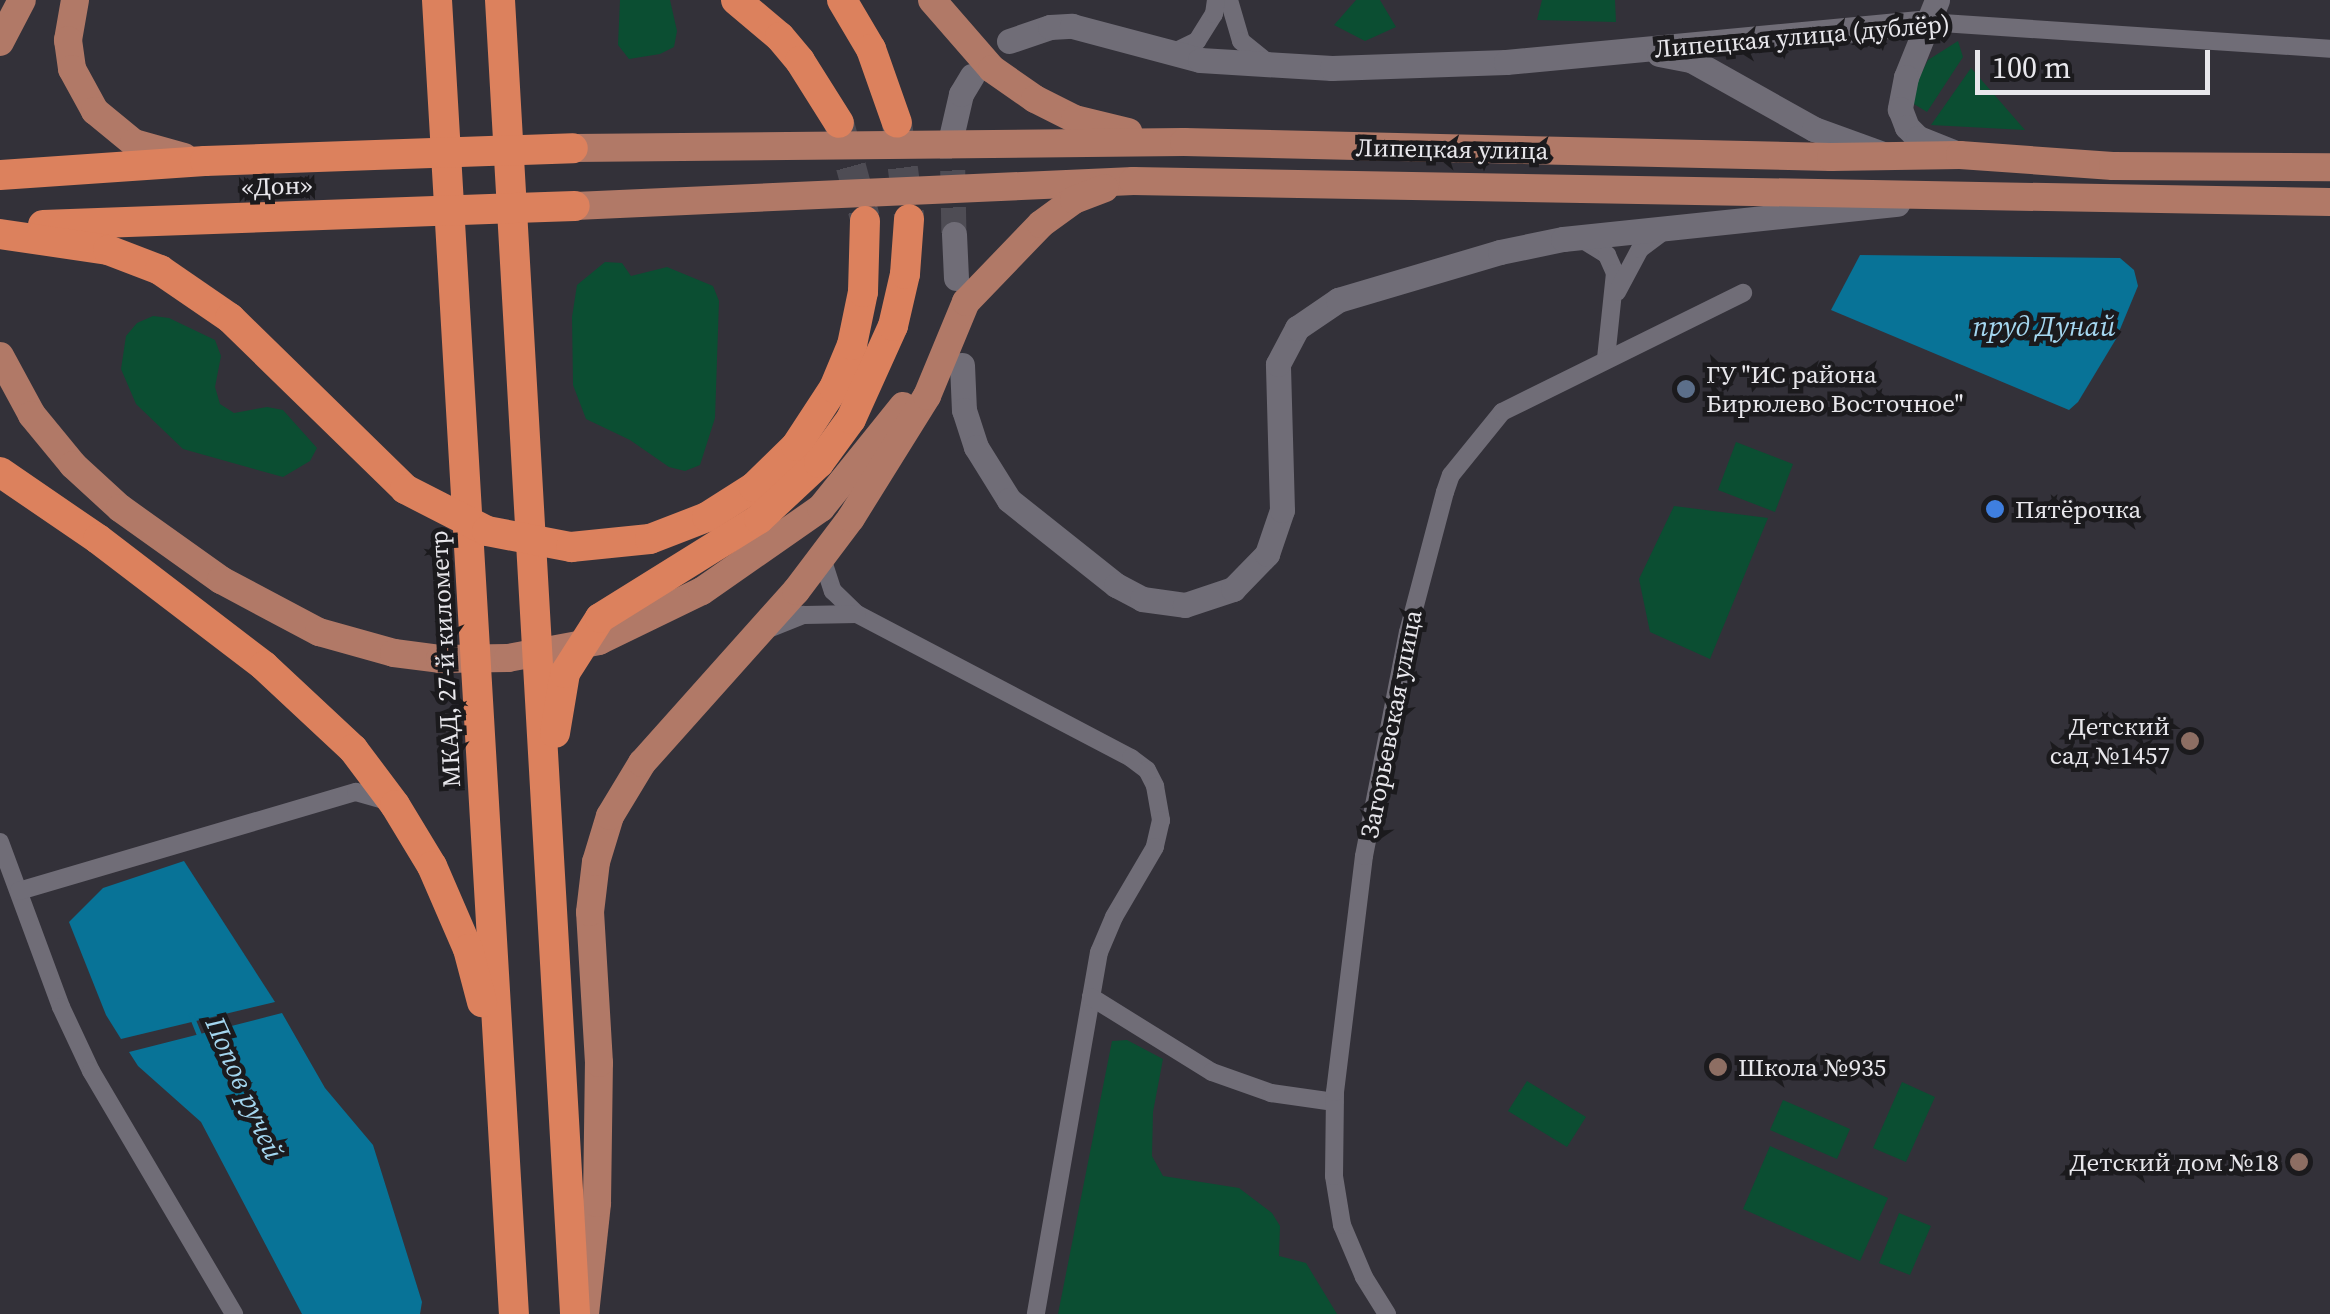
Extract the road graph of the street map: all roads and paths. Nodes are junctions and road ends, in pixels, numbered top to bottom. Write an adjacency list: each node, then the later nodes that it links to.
1 (22, 0): 11 (main road)
2 (74, 0): 25 (main road)
3 (500, 0): 49 (highway)
4 (736, 0): 18 (highway)
5 (842, 0): 19 (highway)
6 (932, 0): 21 (main road)
7 (1216, 0): 15 (street)
8 (1229, 0): 16 (street)
9 (437, 6): 53 (highway, МКАД, 27-й километр)
10 (1932, 11): 13 (street, Липецкая улица (дублёр)); 14 (street, Липецкая улица (дублёр)); 23 (street)
11 (0, 42)
12 (1009, 42): 15 (street, Липецкая улица (дублёр))
13 (2330, 49)
14 (1609, 52): 16 (street, Липецкая улица (дублёр)); 24 (street)
15 (1169, 54): 16 (street, Липецкая улица (дублёр))
16 (1274, 67)
17 (972, 76): 20 (street)
18 (839, 123)
19 (897, 124)
20 (952, 132)
21 (1184, 142): 22 (main road, Липецкая улица); 24 (main road, Липецкая улица)
22 (564, 148): 25 (highway, «Дон»)
23 (1960, 155): 24 (main road, Липецкая улица); 26 (main road, Липецкая улица)
24 (1890, 156)
25 (205, 161): 27 (highway, «Дон»)
26 (2330, 166)
27 (0, 175)
28 (1133, 181): 29 (main road, Липецкая улица); 31 (main road, Липецкая улица); 38 (main road)
29 (1977, 196): 30 (main road, Липецкая улица); 34 (street)
30 (2330, 202)
31 (566, 206): 35 (highway, «Дон»)
32 (909, 219): 49 (highway)
33 (865, 221): 35 (highway)
34 (1680, 224): 37 (street); 39 (street)
35 (0, 231)
36 (954, 234): 38 (street)
37 (1578, 237): 39 (street); 43 (street)
38 (961, 290): 41 (main road); 45 (main road)
39 (1617, 292): 42 (street)
40 (1743, 292): 42 (street, Загорьевская улица)
41 (0, 356)
42 (1606, 359): 54 (street, Загорьевская улица)
43 (962, 366)
44 (0, 472): 48 (highway)
45 (822, 558): 46 (street); 47 (main road)
46 (857, 614): 47 (street); 52 (street)
47 (758, 636): 58 (main road)
48 (395, 806): 51 (street); 53 (highway)
49 (548, 841): 57 (highway)
50 (0, 842): 51 (street)
51 (19, 891): 55 (street)
52 (1091, 996): 54 (street); 59 (street)
53 (502, 1101): 56 (highway, МКАД, 27-й километр)
54 (1334, 1102): 60 (street, Загорьевская улица)
55 (234, 1314)
56 (514, 1314)
57 (575, 1314)
58 (585, 1314)
59 (1036, 1314)
60 (1387, 1314)

